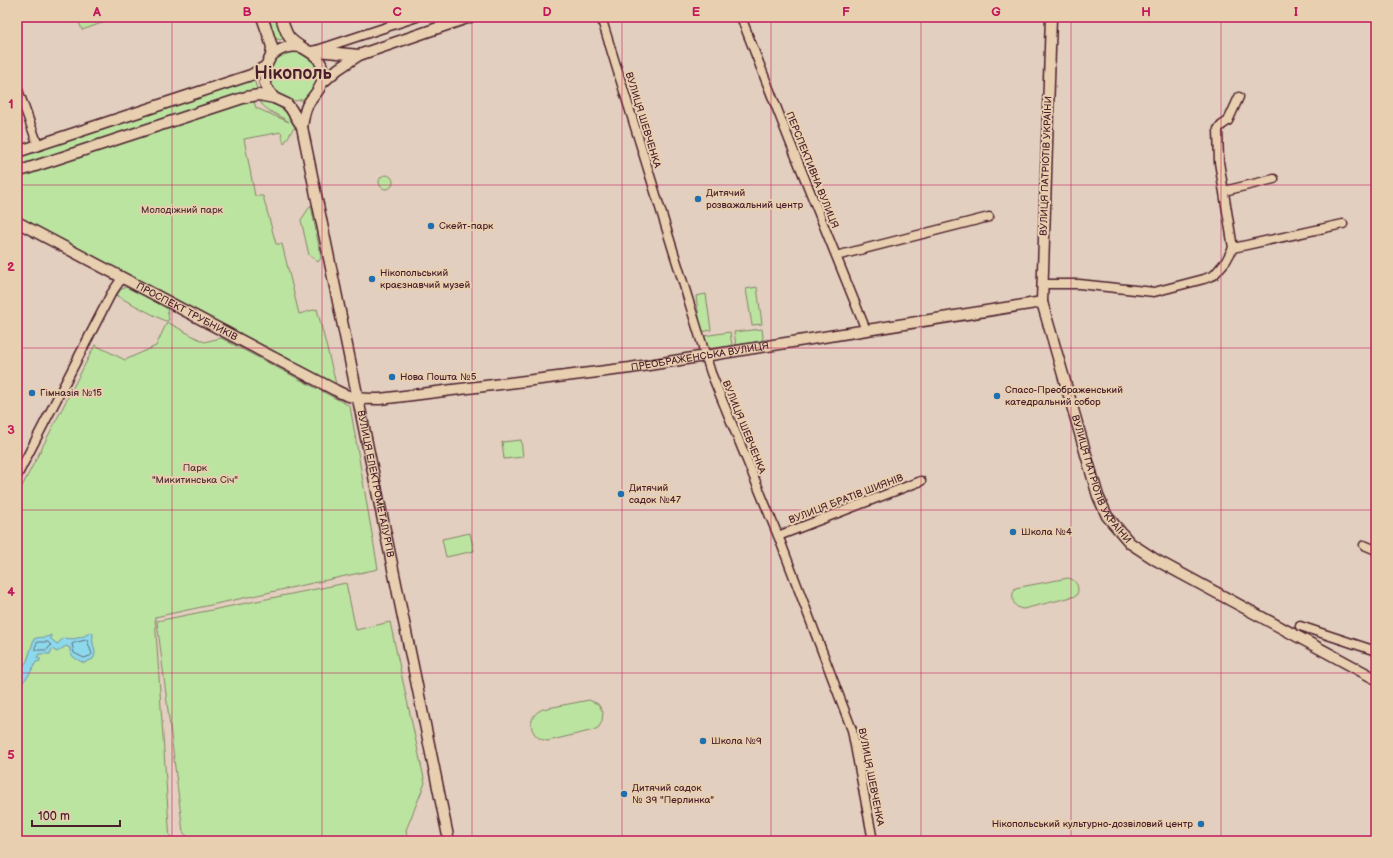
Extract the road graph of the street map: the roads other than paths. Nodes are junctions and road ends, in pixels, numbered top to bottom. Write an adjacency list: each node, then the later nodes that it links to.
1 (262, 17): 11 (main road)
2 (281, 17): 8 (main road)
3 (417, 17): 9 (street)
4 (470, 17): 10 (main road)
5 (601, 17): 34 (street, ВУЛИЦЯ ШЕВЧЕНКА)
6 (741, 17): 29 (street, ПЕРСПЕКТИВНА ВУЛИЦЯ)
7 (1051, 17): 31 (main road, ВУЛИЦЯ ПАТРІОТІВ УКРАЇНИ)
8 (301, 47): 9 (main road); 11 (main road)
9 (314, 51): 10 (main road); 13 (main road)
10 (359, 55): 13 (main road, ВУЛИЦЯ ЕЛЕКТРОМЕТАЛУРГІВ)
11 (271, 56): 12 (main road)
12 (266, 66): 16 (main road); 20 (main road)
13 (322, 83): 17 (main road, ВУЛИЦЯ ЕЛЕКТРОМЕТАЛУРГІВ)
14 (17, 87): 20 (street)
15 (1239, 97): 24 (street)
16 (274, 98): 18 (main road); 22 (main road)
17 (311, 99): 18 (main road); 19 (main road, ВУЛИЦЯ ЕЛЕКТРОМЕТАЛУРГІВ)
18 (287, 104): 19 (main road, ВУЛИЦЯ ЕЛЕКТРОМЕТАЛУРГІВ)
19 (302, 127): 35 (main road, ВУЛИЦЯ ЕЛЕКТРОМЕТАЛУРГІВ)
20 (38, 145): 21 (main road)
21 (17, 152)
22 (17, 172)
23 (1274, 179): 24 (street)
24 (1224, 191): 28 (street)
25 (989, 217): 29 (street)
26 (17, 222): 30 (main road, ПРОСПЕКТ ТРУБНИКІВ)
27 (1343, 224): 28 (street)
28 (1233, 248): 31 (street)
29 (836, 256): 33 (street, ПЕРСПЕКТИВНА ВУЛИЦЯ)
30 (122, 278): 35 (main road, ПРОСПЕКТ ТРУБНИКІВ); 36 (street)
31 (1042, 284): 32 (main road, ВУЛИЦЯ ПАТРІОТІВ УКРАЇНИ)
32 (1042, 302): 33 (main road, ПРЕОБРАЖЕНСЬКА ВУЛИЦЯ); 44 (main road, ВУЛИЦЯ ПАТРІОТІВ УКРАЇНИ)
33 (866, 330): 34 (main road, ПРЕОБРАЖЕНСЬКА ВУЛИЦЯ)
34 (706, 356): 35 (main road, ПРЕОБРАЖЕНСЬКА ВУЛИЦЯ); 39 (street, ВУЛИЦЯ ШЕВЧЕНКА)
35 (357, 399): 45 (main road, ВУЛИЦЯ ЕЛЕКТРОМЕТАЛУРГІВ)
36 (20, 460): 37 (street)
37 (17, 476)
38 (921, 481): 39 (street, ВУЛИЦЯ БРАТІВ ШИЯНІВ)
39 (778, 536): 46 (street, ВУЛИЦЯ ШЕВЧЕНКА)
40 (1364, 545): 41 (street)
41 (1376, 550)
42 (1300, 626): 43 (street)
43 (1376, 651)
44 (1376, 679)
45 (449, 841)
46 (873, 841)

